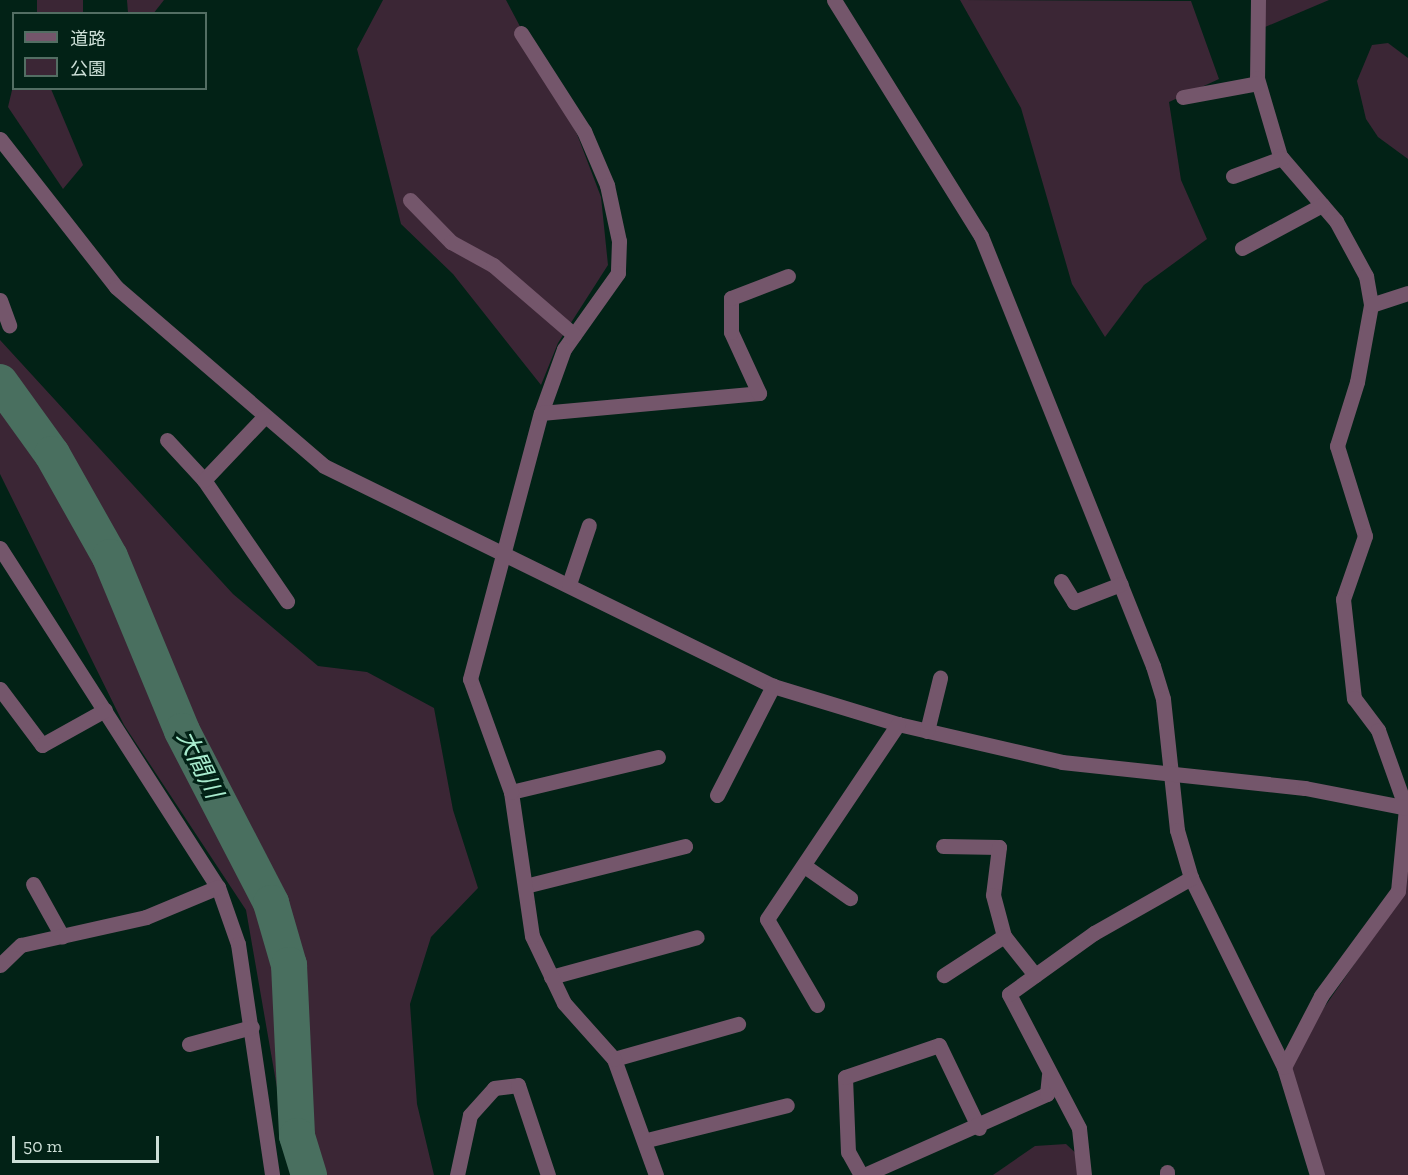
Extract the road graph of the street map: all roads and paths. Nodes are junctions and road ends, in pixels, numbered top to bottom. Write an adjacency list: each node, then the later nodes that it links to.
1 (834, 0): 27 (street)
2 (1258, 0): 4 (street)
3 (522, 33): 17 (street)
4 (1258, 83): 5 (street); 7 (street)
5 (1183, 97)
6 (0, 139): 19 (street)
7 (1282, 158): 8 (street); 10 (street)
8 (1233, 176)
9 (410, 200): 17 (street)
10 (1322, 205): 11 (street); 15 (street)
11 (1242, 248)
12 (788, 276): 18 (street)
13 (1408, 293): 15 (street)
14 (0, 300): 16 (street)
15 (1371, 305): 39 (street)
16 (9, 325)
17 (574, 335): 18 (street)
18 (541, 413): 24 (street)
19 (263, 418): 21 (street); 24 (street)
20 (167, 440): 21 (street)
21 (204, 480): 28 (street)
22 (589, 525): 26 (street)
23 (0, 548): 32 (street)
24 (504, 554): 26 (street); 37 (street)
25 (1061, 581): 27 (street)
26 (569, 584): 30 (street)
27 (1120, 584): 36 (street)
28 (287, 602)
29 (940, 678): 34 (street)
30 (773, 686): 33 (street); 38 (street)
31 (0, 689): 32 (street)
32 (105, 710): 46 (street)
33 (898, 724): 34 (street); 42 (street)
34 (927, 731): 36 (street)
35 (658, 757): 37 (street)
36 (1170, 772): 39 (street); 43 (street)
37 (511, 792): 45 (street)
38 (717, 795)
39 (1407, 808): 60 (street)
40 (684, 846): 45 (street)
41 (943, 846): 49 (street)
42 (806, 867): 47 (street); 55 (street)
43 (1191, 878): 53 (street); 60 (street)
44 (33, 884): 48 (street)
45 (525, 886): 54 (street)
46 (218, 887): 48 (street); 57 (street)
47 (850, 898)
48 (62, 936): 51 (street)
49 (1004, 936): 52 (street); 53 (street)
50 (698, 937): 54 (street)
51 (0, 965)
52 (944, 975)
53 (1035, 975): 61 (street)
54 (551, 977): 59 (street)
55 (818, 1005)
56 (738, 1024): 59 (street)
57 (252, 1027): 58 (street); 65 (street)
58 (189, 1044)
59 (614, 1059): 64 (street)
60 (1284, 1067): 71 (street)
61 (1049, 1075): 63 (street); 70 (street)
62 (787, 1105): 64 (street)
63 (979, 1128): 69 (street); 69 (street)
64 (647, 1140): 68 (street)
65 (272, 1175)
66 (457, 1175): 67 (street)
67 (548, 1175)
68 (656, 1175)
69 (862, 1175)
70 (1084, 1175)
71 (1317, 1175)

